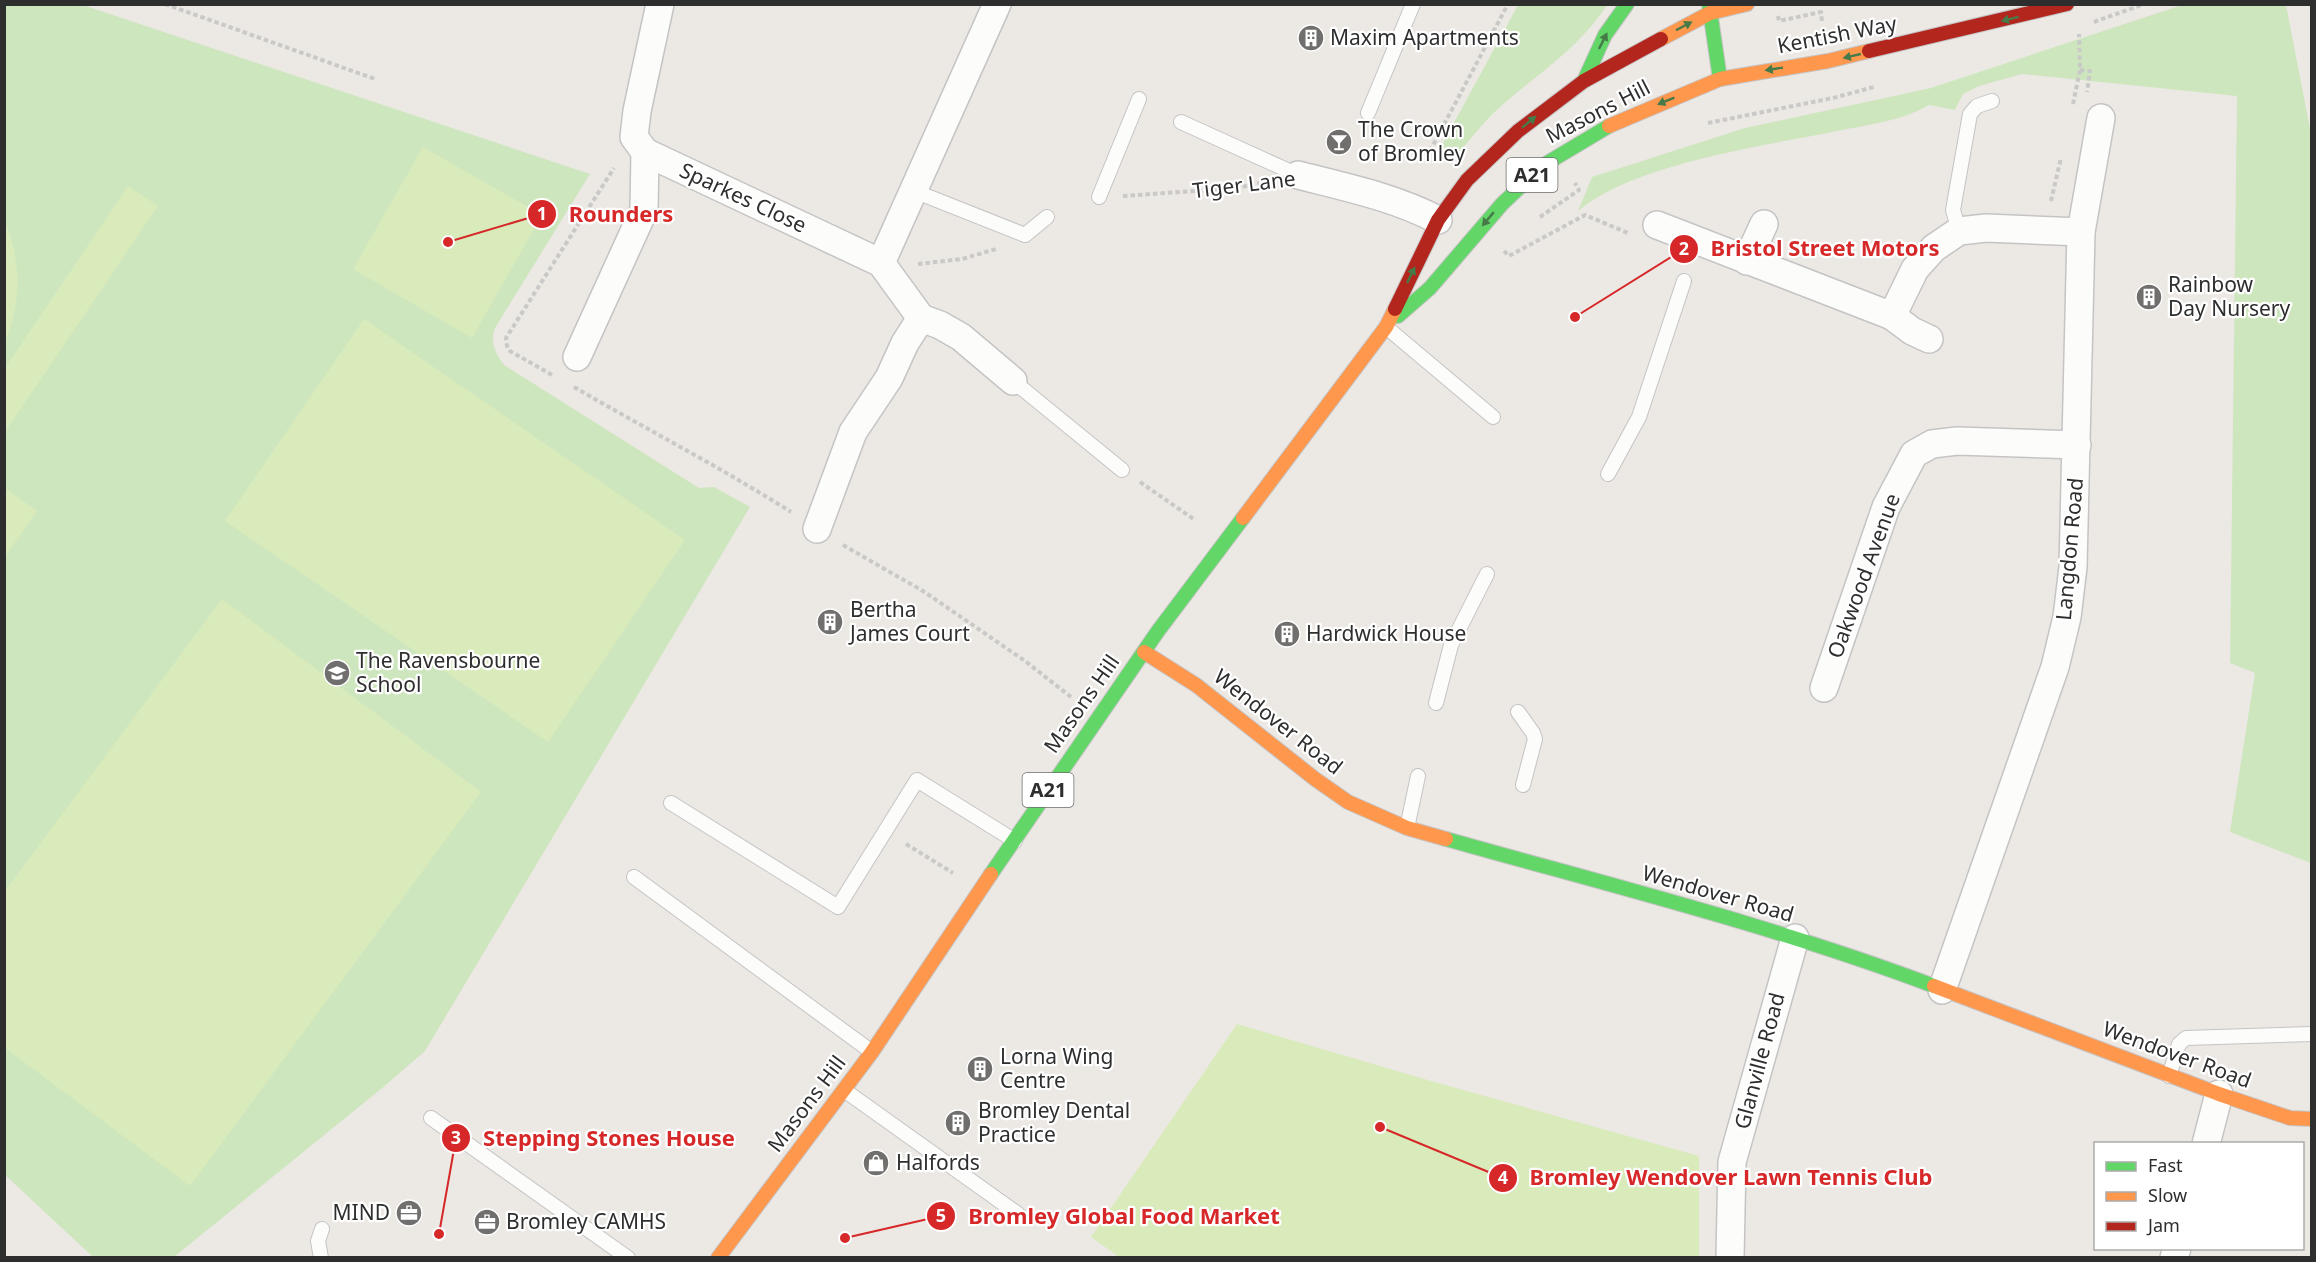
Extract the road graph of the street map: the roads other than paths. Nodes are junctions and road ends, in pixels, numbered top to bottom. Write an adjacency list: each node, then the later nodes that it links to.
1 (660, 4): 15 (street)
2 (997, 4): 17 (street)
3 (1413, 4): 12 (lane)
4 (1627, 4): 9 (main road, one-way to 4)
5 (1747, 4): 7 (main road, A21)
6 (2067, 4): 8 (main road, Kentish Way / A21, one-way to 8)
7 (1709, 9): 8 (main road); 9 (main road, Masons Hill / A21, one-way to 7)
8 (1720, 80): 30 (main road, Masons Hill / A21, one-way to 30)
9 (1584, 81): 20 (main road, Masons Hill / A21, one-way to 9)
10 (1138, 99): 18 (lane)
11 (1992, 101): 23 (lane)
12 (1368, 113)
13 (2101, 118): 24 (street, Langdon Road)
14 (1181, 122): 16 (lane)
15 (645, 152): 26 (street, Sparkes Close); 32 (street)
16 (1298, 175): 20 (street, Tiger Lane)
17 (914, 191): 19 (lane); 26 (street)
18 (1099, 197)
19 (1047, 218)
20 (1438, 220): 30 (main road, Masons Hill / A21, one-way to 20)
21 (1764, 224): 25 (street)
22 (1657, 225): 25 (street)
23 (1959, 231): 24 (street); 28 (street)
24 (2081, 232): 35 (street, Langdon Road)
25 (1747, 261): 28 (street)
26 (881, 263): 29 (street, Sparkes Close)
27 (1684, 281): 37 (lane)
28 (1892, 316): 31 (street)
29 (921, 318): 33 (street); 38 (street)
30 (1386, 327): 34 (lane); 40 (main road, Masons Hill / A21)
31 (1929, 339)
32 (577, 357)
33 (1013, 381): 36 (lane)
34 (1493, 417)
35 (2077, 445): 41 (street, Oakwood Avenue); 51 (street, Langdon Road)
36 (1122, 470)
37 (1608, 474)
38 (817, 529)
39 (1487, 574): 42 (lane)
40 (1144, 652): 47 (main road, Wendover Road); 48 (main road, Masons Hill / A21)
41 (1824, 688)
42 (1436, 703)
43 (1518, 712): 45 (lane)
44 (1418, 776): 47 (lane)
45 (1523, 785)
46 (671, 803): 48 (lane)
47 (1407, 828): 50 (main road, Wendover Road)
48 (1015, 841): 53 (main road, Masons Hill / A21)
49 (634, 877): 53 (lane)
50 (1795, 938): 51 (main road, Wendover Road); 65 (street, Glanville Road)
51 (1942, 990): 54 (main road, Wendover Road)
52 (2312, 1034): 54 (lane)
53 (872, 1052): 55 (main road, Masons Hill / A21)
54 (2169, 1076): 56 (main road, Wendover Road)
55 (844, 1090): 60 (lane); 64 (main road, Masons Hill / A21)
56 (2219, 1094): 58 (main road, Wendover Road); 59 (street)
57 (431, 1118): 63 (lane)
58 (2312, 1119)
59 (2206, 1142)
60 (1018, 1214)
61 (322, 1229): 62 (lane)
62 (321, 1257)
63 (628, 1257)
64 (718, 1257)
65 (1730, 1257)

